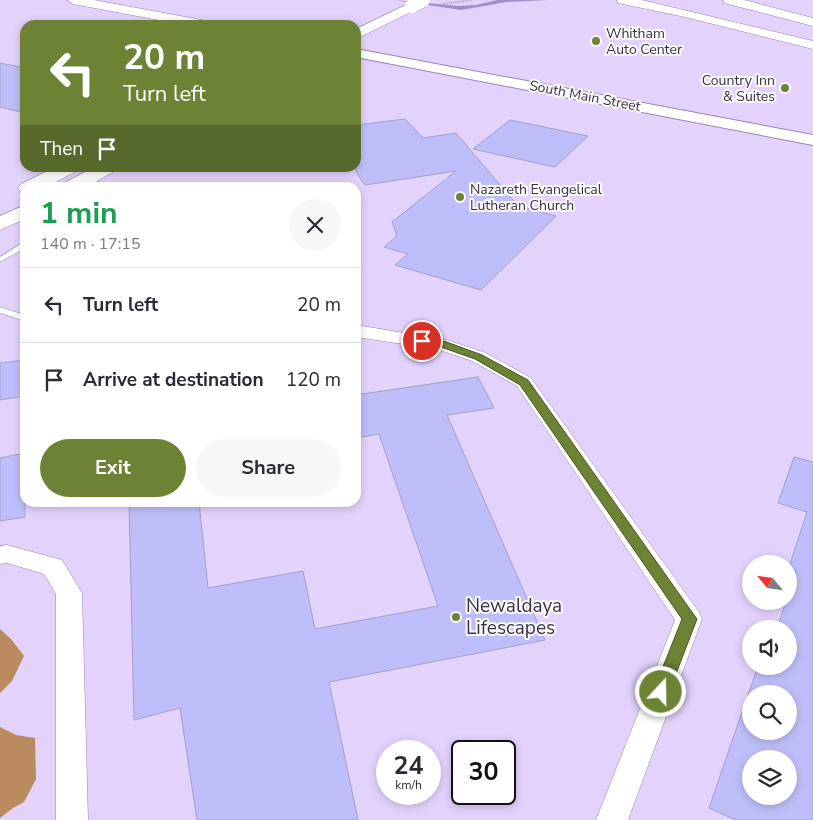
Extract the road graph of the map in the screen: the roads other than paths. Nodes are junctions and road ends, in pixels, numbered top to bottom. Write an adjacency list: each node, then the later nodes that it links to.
1 (73, 0): 8 (main road)
2 (623, 0): 12 (main road)
3 (729, 0): 10 (main road)
4 (761, 0): 7 (main road)
5 (417, 3): 11 (main road)
6 (370, 13): 9 (main road)
7 (813, 13)
8 (180, 20)
9 (356, 20)
10 (813, 22)
11 (361, 32)
12 (813, 45)
13 (361, 54): 14 (street, South Main Street)
14 (813, 140)
15 (94, 172): 16 (main road)
16 (72, 179): 17 (main road)
17 (57, 182)
18 (20, 213): 19 (main road)
19 (0, 224)
20 (20, 248): 21 (lane)
21 (0, 260)
22 (0, 310): 23 (lane)
23 (20, 316)
24 (361, 332): 27 (street)
25 (0, 555): 26 (street)
26 (72, 820)
27 (612, 820)

